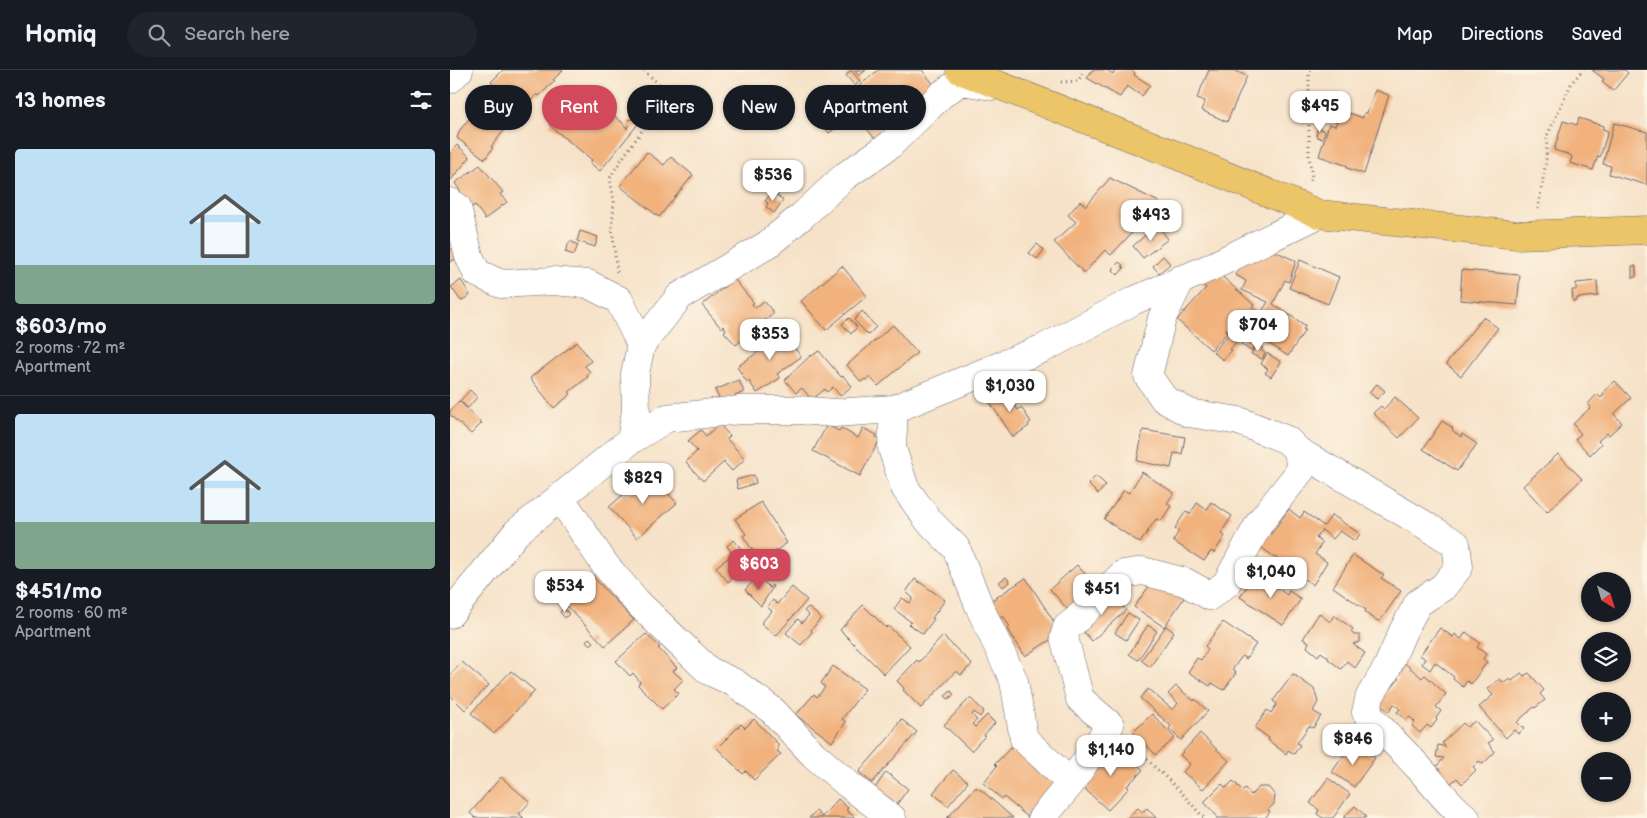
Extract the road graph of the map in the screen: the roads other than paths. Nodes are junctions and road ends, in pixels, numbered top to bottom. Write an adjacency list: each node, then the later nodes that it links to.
1 (459, 70): 3 (street)
2 (960, 70): 4 (main road)
3 (450, 79)
4 (1004, 88): 6 (main road); 9 (street)
5 (450, 202): 9 (street)
6 (1309, 210): 7 (main road); 8 (street)
7 (1647, 230)
8 (1181, 279): 10 (street); 12 (street)
9 (641, 345): 11 (street)
10 (894, 409): 11 (street); 15 (street)
11 (631, 440): 13 (street)
12 (1298, 451): 15 (street); 18 (street)
13 (560, 497): 14 (street); 16 (street)
14 (450, 614)
15 (1071, 783): 17 (street)
16 (892, 818)
17 (1042, 818)
18 (1466, 818)

